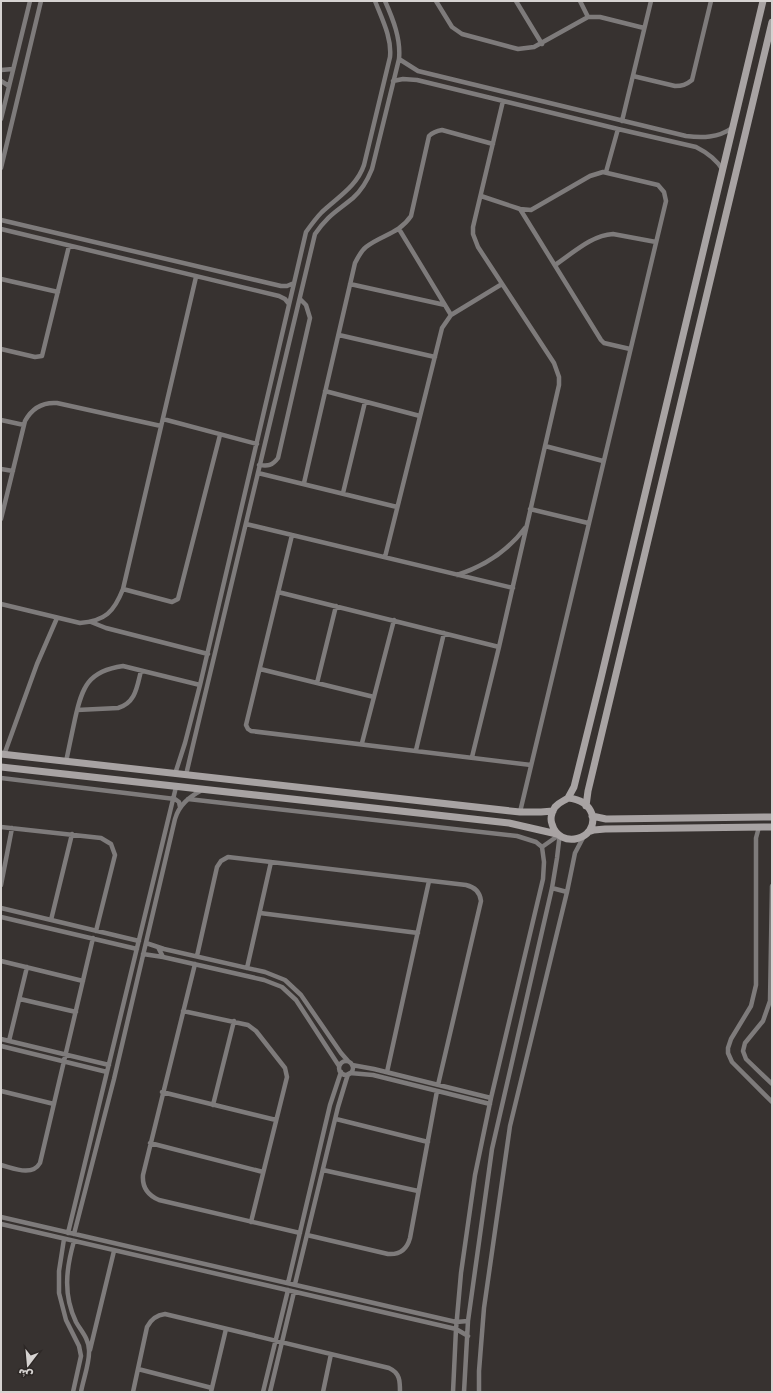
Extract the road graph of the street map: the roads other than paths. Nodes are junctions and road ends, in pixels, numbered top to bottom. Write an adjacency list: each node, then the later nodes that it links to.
1 (30, 1): 16 (street)
2 (41, 1): 34 (street)
3 (375, 1): 27 (street)
4 (385, 1): 15 (street)
5 (436, 1): 14 (street)
6 (516, 1): 14 (street)
7 (580, 1): 11 (street)
8 (711, 1): 18 (street)
9 (763, 1): 22 (street)
10 (649, 2): 13 (street)
11 (588, 17): 13 (street); 14 (street)
12 (772, 22): 24 (street)
13 (644, 28): 18 (street)
14 (542, 44)
15 (399, 60): 20 (street); 26 (street)
16 (13, 69): 17 (street); 21 (street)
17 (1, 70)
18 (633, 76): 26 (street)
19 (1, 81): 21 (street)
20 (393, 81): 23 (street); 29 (street)
21 (9, 86): 25 (street)
22 (740, 98): 24 (street); 28 (street)
23 (503, 101): 30 (street); 32 (street)
24 (753, 101): 56 (street)
25 (1, 119)
26 (622, 121): 31 (street)
27 (374, 126): 29 (street); 48 (street)
28 (733, 127): 31 (street); 36 (street)
29 (382, 128): 52 (street)
30 (618, 129): 33 (street); 37 (street)
31 (686, 136): 33 (street)
32 (493, 144): 38 (street); 42 (street)
33 (684, 144): 36 (street)
34 (3, 154): 35 (street)
35 (1, 168)
36 (723, 170): 55 (street)
37 (606, 172): 39 (street); 43 (street)
38 (481, 196): 39 (street); 50 (street)
39 (520, 209): 45 (street)
40 (2, 219): 48 (street)
41 (1, 229): 44 (street)
42 (399, 229): 49 (street); 54 (street)
43 (656, 242): 45 (street); 60 (street)
44 (69, 246): 46 (street); 51 (street)
45 (555, 265): 60 (street)
46 (196, 277): 53 (street); 65 (street)
47 (1, 279): 51 (street)
48 (294, 283): 53 (street)
49 (350, 284): 54 (street); 58 (street)
50 (502, 284): 57 (street); 73 (street)
51 (58, 292): 59 (street)
52 (300, 299): 68 (street); 75 (street)
53 (289, 304): 67 (street)
54 (445, 305): 57 (street)
55 (688, 310): 56 (street); 123 (street)
56 (703, 314): 126 (street)
57 (451, 315): 61 (street)
58 (339, 335): 61 (street); 62 (street)
59 (1, 349)
60 (630, 349): 74 (street)
61 (435, 357): 64 (street)
62 (326, 391): 63 (street); 79 (street)
63 (365, 402): 64 (street); 80 (street)
64 (420, 416): 81 (street)
65 (163, 419): 70 (street); 71 (street)
66 (1, 420): 69 (street)
67 (262, 422): 68 (street); 72 (street)
68 (270, 424): 75 (street)
69 (24, 425): 70 (street); 77 (street)
70 (161, 426): 90 (street)
71 (220, 435): 72 (street); 90 (street)
72 (257, 444): 100 (street)
73 (545, 446): 74 (street); 82 (street)
74 (603, 460): 84 (street)
75 (259, 465): 78 (street)
76 (1, 469): 77 (street)
77 (13, 471): 83 (street)
78 (258, 473): 79 (street); 85 (street)
79 (304, 484): 80 (street)
80 (343, 493): 81 (street)
81 (397, 507): 88 (street)
82 (530, 509): 84 (street); 86 (street)
83 (1, 520)
84 (588, 523): 115 (street)
85 (246, 524): 87 (street); 109 (street)
86 (526, 525): 89 (street); 91 (street)
87 (292, 535): 88 (street); 92 (street)
88 (384, 557): 89 (street)
89 (457, 575): 91 (street)
90 (123, 588): 97 (street)
91 (513, 588): 99 (street)
92 (278, 592): 94 (street); 101 (street)
93 (1, 604): 95 (street)
94 (336, 606): 96 (street); 103 (street)
95 (57, 618): 97 (street); 111 (street)
96 (394, 620): 98 (street); 105 (street)
97 (91, 622): 100 (street)
98 (444, 633): 99 (street); 110 (street)
99 (499, 647): 113 (street)
100 (208, 654): 104 (street)
101 (260, 669): 103 (street); 108 (street)
102 (141, 671): 104 (street); 106 (street); 106 (street)
103 (316, 683): 105 (street)
104 (200, 685): 107 (street)
105 (374, 697): 108 (street)
106 (77, 710): 114 (street)
107 (185, 743): 109 (street); 118 (street)
108 (362, 743): 110 (street)
109 (193, 745): 119 (street)
110 (416, 750): 113 (street)
111 (2, 755): 112 (street)
112 (13, 756): 114 (street); 117 (street)
113 (472, 757): 115 (street)
114 (66, 762): 118 (street)
115 (531, 765): 129 (street)
116 (1, 767): 117 (street)
117 (11, 768): 121 (street)
118 (175, 774): 119 (street)
119 (186, 775): 129 (street)
120 (1, 778): 124 (street)
121 (176, 787): 122 (street); 124 (street)
122 (203, 789): 125 (street); 140 (street)
123 (568, 798): 126 (street); 128 (street)
124 (173, 799): 127 (street); 148 (street)
125 (188, 799): 127 (street); 141 (street)
126 (586, 806): 130 (street)
127 (180, 807): 149 (street)
128 (553, 811): 129 (street); 140 (street)
129 (520, 812)
130 (592, 816): 132 (street); 139 (street)
131 (772, 816): 132 (street)
132 (632, 819): 137 (street)
133 (1, 827): 136 (street)
134 (759, 827): 135 (street); 137 (street); 193 (street)
135 (772, 827)
136 (12, 828): 138 (street); 144 (street)
137 (633, 830): 139 (street)
138 (72, 834): 153 (street); 154 (street)
139 (586, 834): 140 (street); 147 (street)
140 (559, 835): 141 (street); 146 (street)
141 (542, 847): 192 (street)
142 (271, 862): 143 (street); 151 (street); 162 (street)
143 (429, 881): 155 (street); 188 (street)
144 (1, 885)
145 (772, 886): 187 (street)
146 (552, 888): 147 (street); 219 (street)
147 (567, 892): 239 (street)
148 (150, 893): 149 (street); 157 (street)
149 (157, 895): 158 (street)
150 (1, 908): 153 (street)
151 (260, 913): 155 (street); 167 (street)
152 (1, 917): 156 (street)
153 (51, 920): 154 (street)
154 (96, 931): 157 (street)
155 (418, 932): 185 (street)
156 (93, 938): 160 (street); 168 (street)
157 (139, 941): 160 (street)
158 (146, 943): 159 (street); 161 (street)
159 (158, 947): 162 (street); 163 (street)
160 (137, 949): 172 (street)
161 (143, 954): 163 (street); 173 (street)
162 (197, 956): 167 (street)
163 (163, 957): 165 (street)
164 (1, 961): 166 (street)
165 (195, 964): 170 (street); 182 (street)
166 (27, 967): 168 (street); 169 (street)
167 (247, 968): 180 (street)
168 (83, 981): 171 (street)
169 (20, 999): 171 (street); 176 (street)
170 (184, 1011): 174 (street); 191 (street)
171 (76, 1012): 178 (street)
172 (122, 1012): 173 (street); 181 (street)
173 (129, 1013): 210 (street)
174 (234, 1021): 196 (street); 198 (street)
175 (1, 1039): 176 (street)
176 (9, 1041): 178 (street)
177 (1, 1046): 179 (street)
178 (66, 1054): 179 (street); 181 (street)
179 (64, 1061): 183 (street); 194 (street)
180 (350, 1063): 182 (street); 185 (street); 186 (street)
181 (109, 1065): 183 (street)
182 (339, 1066): 184 (street)
183 (107, 1072): 208 (street)
184 (341, 1072): 186 (street); 209 (street)
185 (387, 1072): 188 (street)
186 (349, 1073): 190 (street); 197 (street)
187 (772, 1084)
188 (438, 1085): 192 (street)
189 (1, 1091): 194 (street)
190 (437, 1091): 195 (street); 199 (street)
191 (162, 1092): 196 (street); 200 (street)
192 (491, 1098): 195 (street)
193 (772, 1102)
194 (54, 1104): 201 (street)
195 (490, 1104): 220 (street)
196 (213, 1105): 198 (street)
197 (336, 1119): 199 (street); 202 (street)
198 (276, 1120): 203 (street)
199 (428, 1142): 204 (street)
200 (150, 1143): 203 (street); 206 (street)
201 (1, 1166)
202 (323, 1170): 204 (street); 211 (street)
203 (263, 1172): 206 (street)
204 (418, 1191): 211 (street)
205 (1, 1217): 208 (street)
206 (251, 1222): 209 (street)
207 (1, 1224): 212 (street)
208 (68, 1233): 210 (street)
209 (300, 1233): 215 (street)
210 (74, 1234): 215 (street)
211 (307, 1235): 216 (street)
212 (64, 1239): 213 (street); 230 (street)
213 (74, 1241): 214 (street); 227 (street)
214 (114, 1251): 217 (street); 227 (street)
215 (288, 1283): 216 (street)
216 (295, 1284): 220 (street)
217 (288, 1290): 218 (street); 224 (street)
218 (294, 1292): 222 (street); 225 (street)
219 (468, 1321): 220 (street); 223 (street)
220 (456, 1322): 222 (street)
221 (226, 1329): 224 (street); 228 (street); 229 (street)
222 (456, 1329): 223 (street); 237 (street)
223 (468, 1336): 238 (street)
224 (276, 1341): 225 (street); 233 (street)
225 (282, 1342): 226 (street); 234 (street)
226 (331, 1354): 235 (street); 236 (street)
227 (89, 1355): 231 (street)
228 (138, 1369): 229 (street); 232 (street)
229 (212, 1390)
230 (73, 1392)
231 (81, 1392)
232 (134, 1392)
233 (263, 1392)
234 (270, 1392)
235 (323, 1392)
236 (400, 1392)
237 (453, 1392)
238 (464, 1392)
239 (479, 1392)

